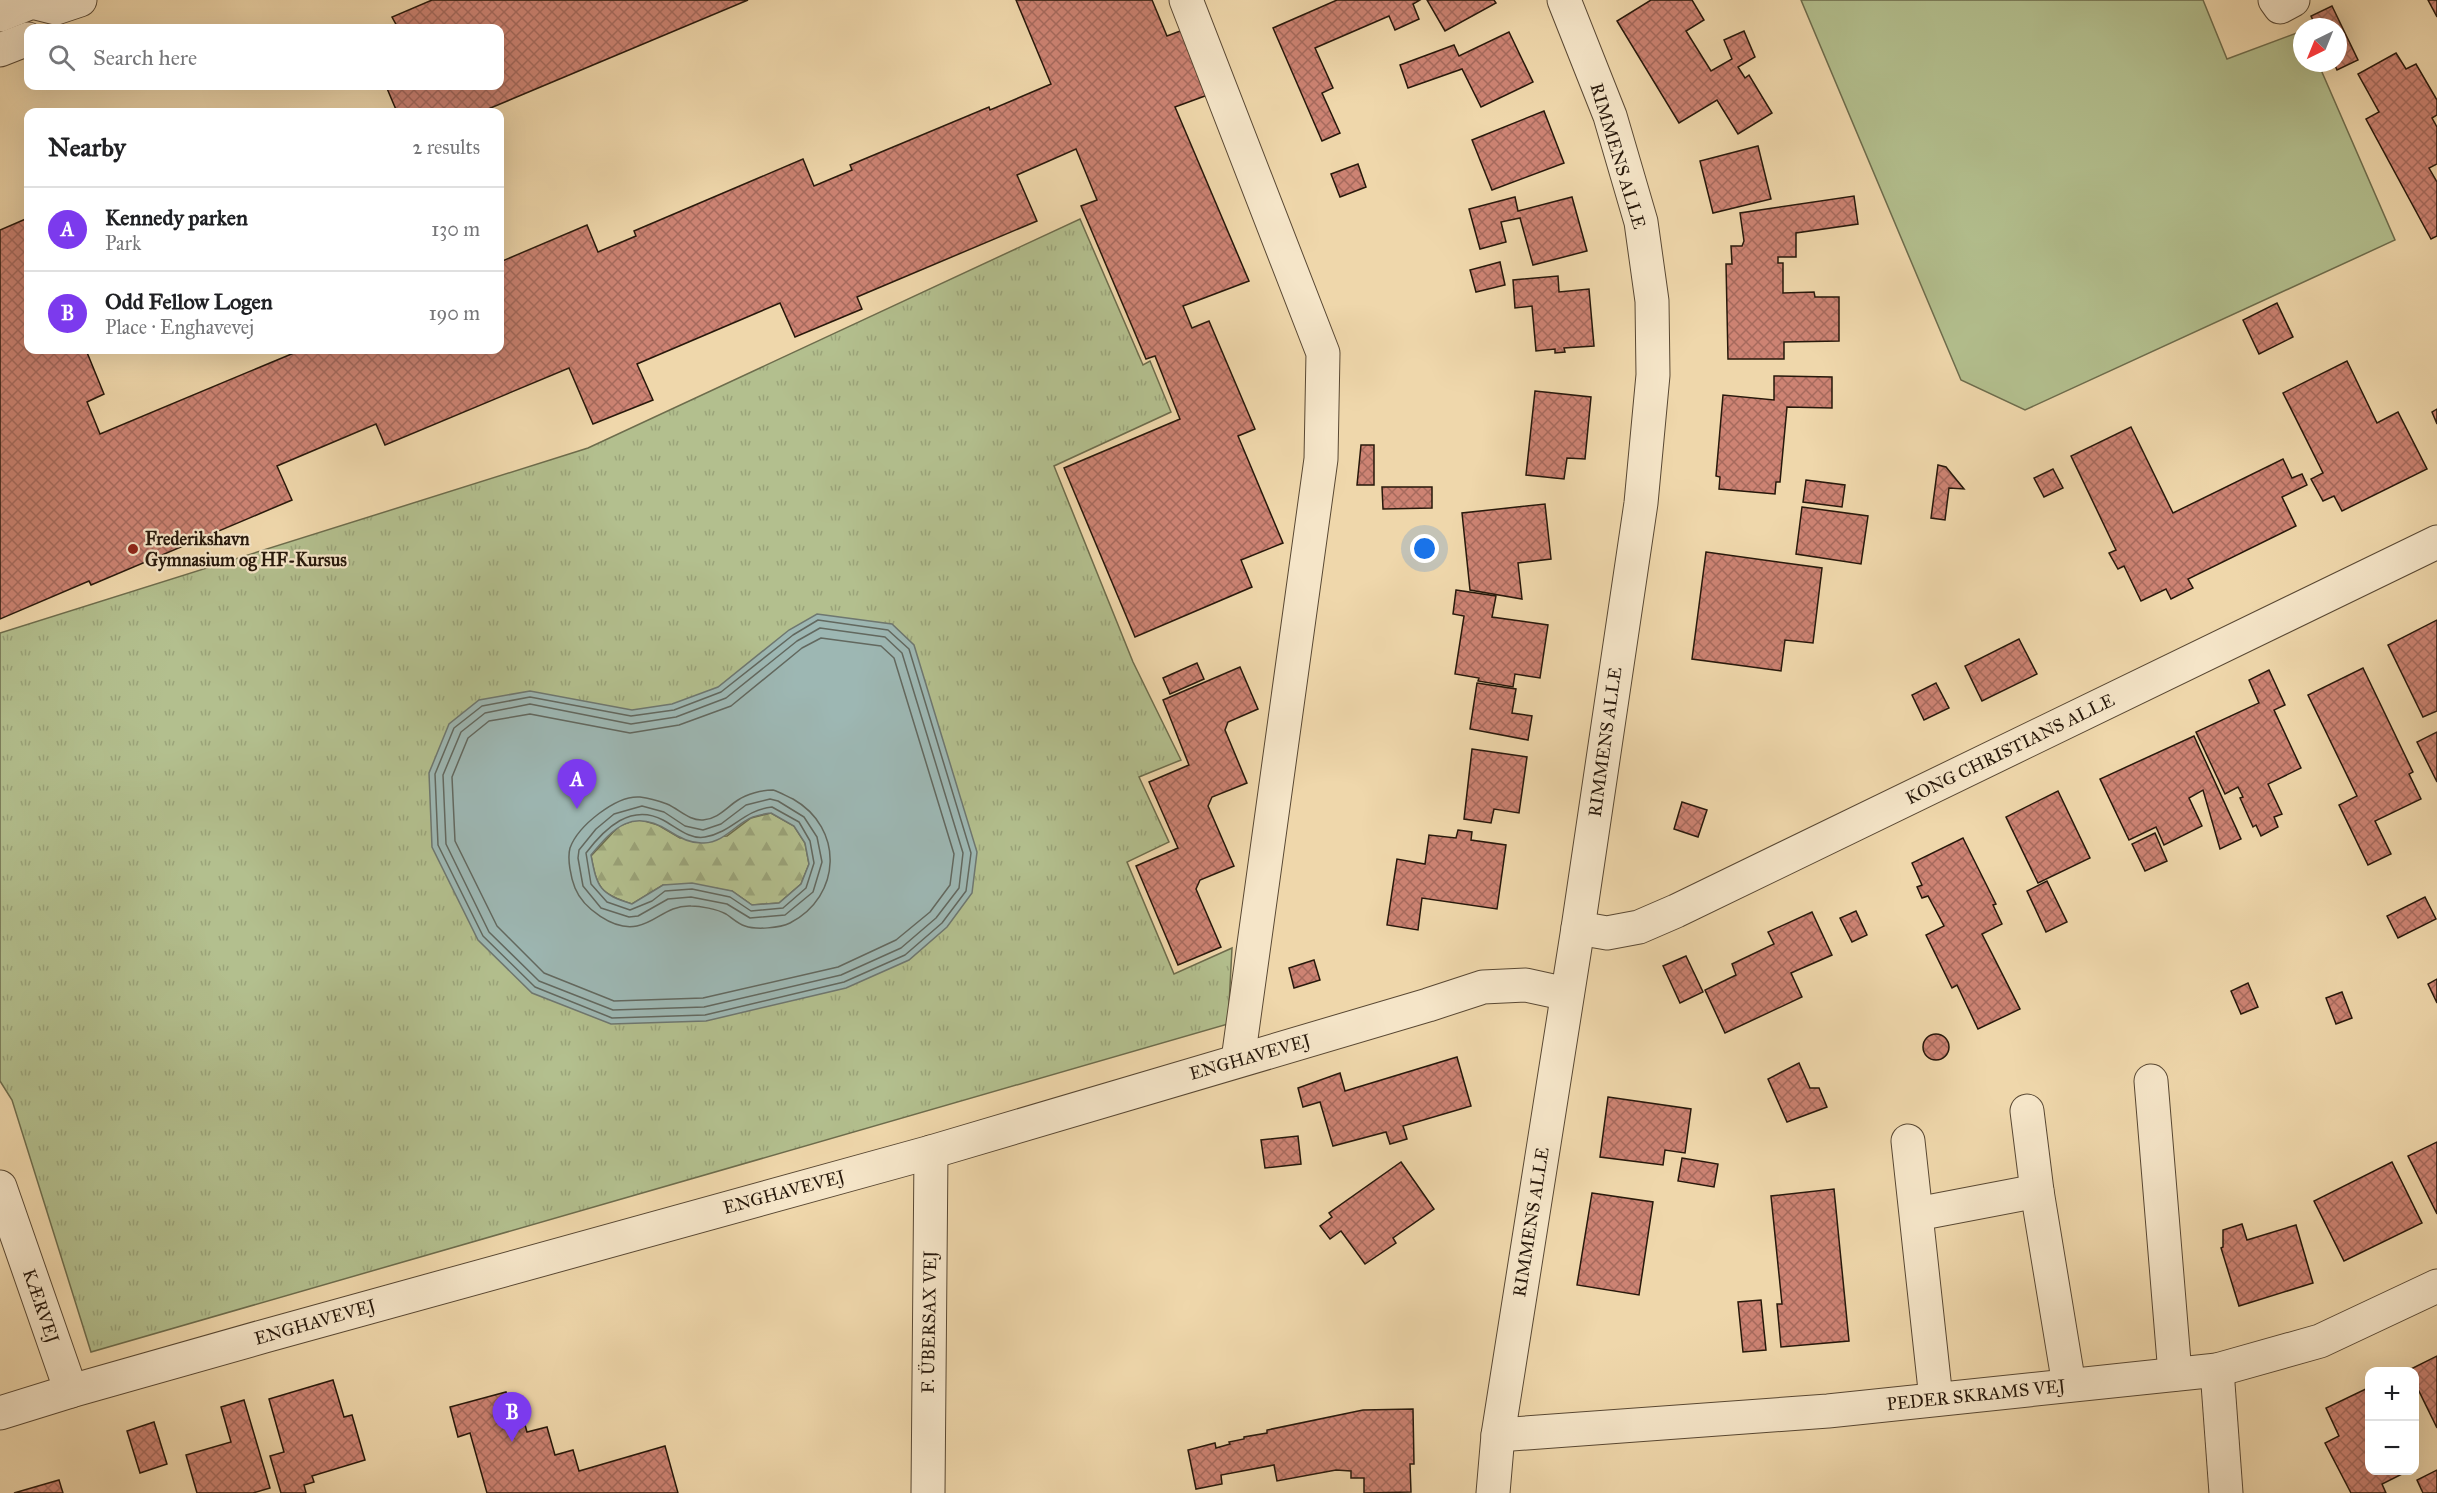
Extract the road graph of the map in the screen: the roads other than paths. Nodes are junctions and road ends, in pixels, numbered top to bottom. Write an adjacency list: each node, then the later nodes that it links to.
1 (1186, 0): 12 (street)
2 (1564, 0): 10 (street, RIMMENS ALLE)
3 (2275, 0): 4 (street)
4 (2293, 0)
5 (60, 12): 6 (street)
6 (0, 15)
7 (24, 41): 8 (street)
8 (0, 50)
9 (2437, 542): 10 (street, KONG CHRISTIANS ALLE)
10 (1578, 928): 11 (street, RIMMENS ALLE)
11 (1567, 994): 12 (street, ENGHAVEVEJ); 27 (street, RIMMENS ALLE)
12 (1238, 1060): 16 (street, ENGHAVEVEJ)
13 (2151, 1081): 22 (street)
14 (2027, 1111): 18 (street)
15 (1908, 1141): 19 (street)
16 (931, 1152): 24 (street, ENGHAVEVEJ); 28 (street, F. ÜBERSAX VEJ)
17 (0, 1186): 24 (street, KÆRVEJ)
18 (2037, 1191): 19 (street); 23 (street)
19 (1917, 1214): 25 (street)
20 (2437, 1286): 21 (street, PEDER SKRAMS VEJ)
21 (2217, 1370): 22 (street, PEDER SKRAMS VEJ); 30 (street)
22 (2175, 1374): 23 (street, PEDER SKRAMS VEJ)
23 (2069, 1385): 25 (street, PEDER SKRAMS VEJ)
24 (71, 1391): 26 (street, ENGHAVEVEJ)
25 (1936, 1399): 27 (street, PEDER SKRAMS VEJ)
26 (0, 1413)
27 (1498, 1435): 29 (street, RIMMENS ALLE)
28 (928, 1493)
29 (1492, 1493)
30 (2226, 1493)

